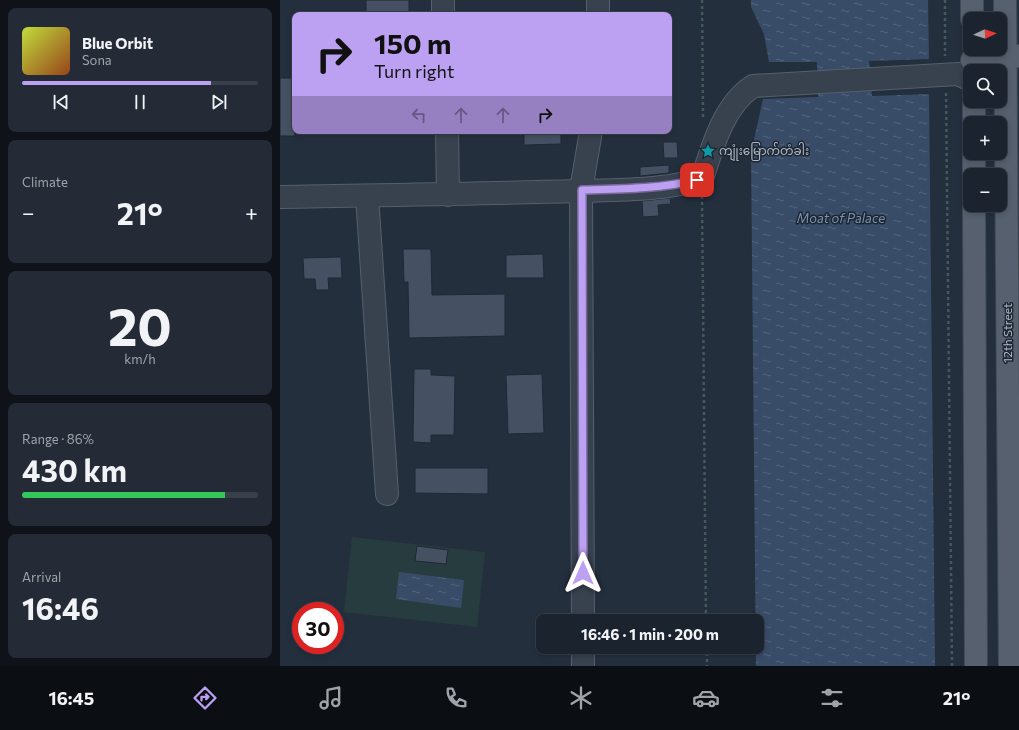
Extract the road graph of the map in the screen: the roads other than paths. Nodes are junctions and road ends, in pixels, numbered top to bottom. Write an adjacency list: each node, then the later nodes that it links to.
1 (443, 0): 5 (street)
2 (598, 0): 6 (street)
3 (972, 0): 7 (main road)
4 (1005, 0): 8 (main road, 12th Street)
5 (443, 12)
6 (598, 12)
7 (972, 12)
8 (1012, 56): 9 (main road); 10 (main road, 12th Street)
9 (961, 70): 13 (street)
10 (1008, 80): 20 (main road, 12th Street)
11 (446, 134): 14 (street)
12 (591, 134): 13 (street)
13 (582, 190): 14 (street); 19 (street)
14 (448, 195): 15 (street)
15 (368, 196): 16 (street); 18 (street)
16 (280, 197)
17 (974, 212): 24 (main road)
18 (387, 494)
19 (583, 614)
20 (1015, 618): 22 (main road, 12th Street)
21 (583, 654): 23 (street)
22 (1013, 662)
23 (583, 666)
24 (976, 666)

